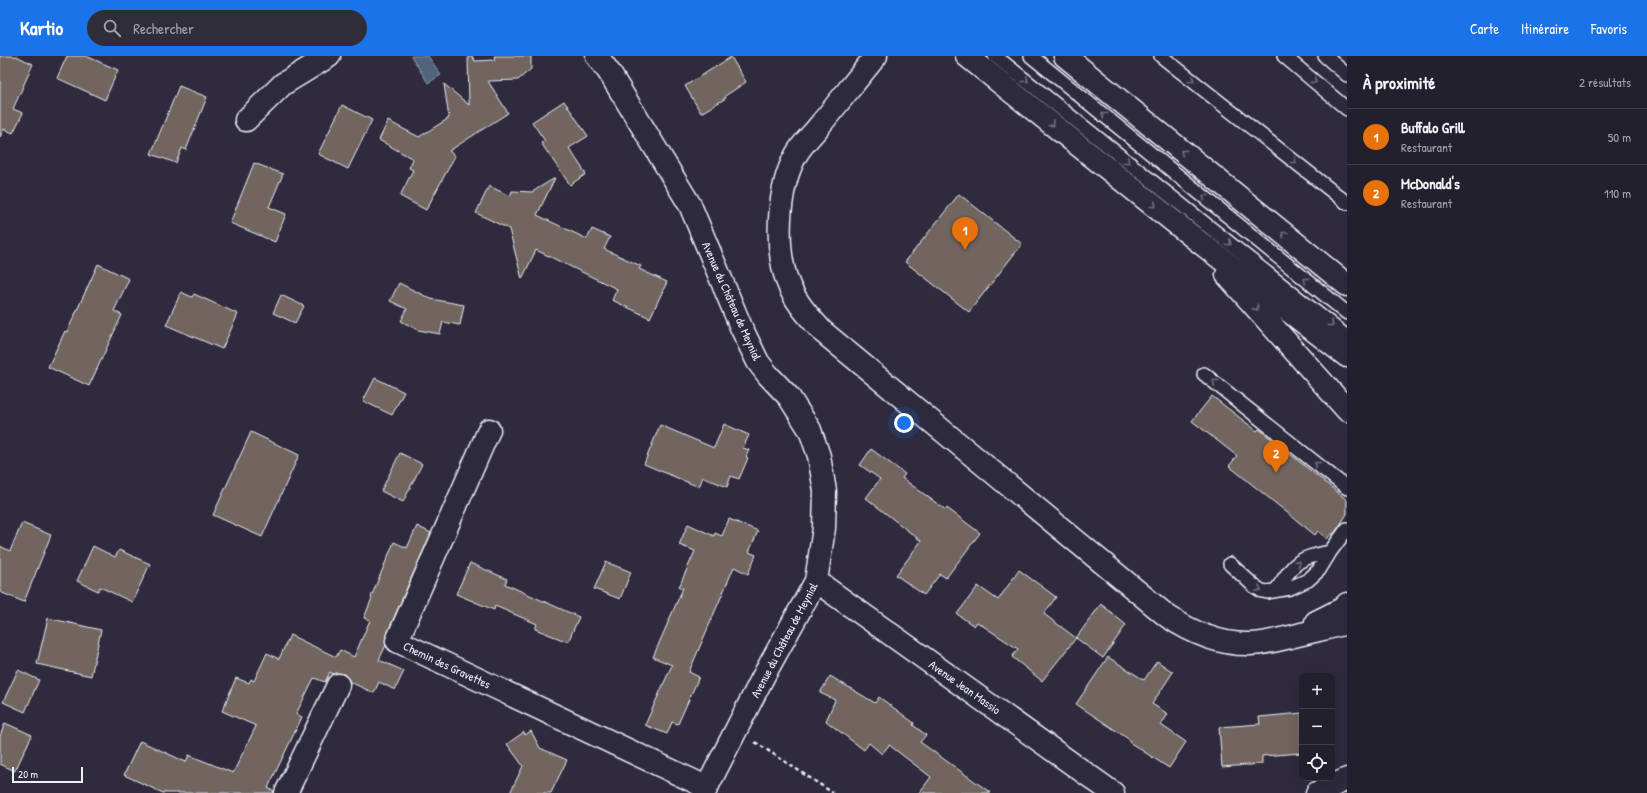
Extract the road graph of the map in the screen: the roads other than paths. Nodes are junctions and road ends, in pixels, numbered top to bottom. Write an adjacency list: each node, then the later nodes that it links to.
1 (329, 56): 13 (street)
2 (597, 56): 27 (street, Avenue du Château de Meynial)
3 (876, 56): 31 (street)
4 (967, 56): 15 (street, one-way to 15)
5 (995, 56): 18 (lane, one-way to 18)
6 (1032, 56): 17 (lane, one-way to 6)
7 (1065, 56): 16 (street, one-way to 7)
8 (1161, 56): 14 (lane, one-way to 14)
9 (1284, 56): 12 (lane, one-way to 12)
10 (1325, 56): 11 (lane)
11 (1347, 75)
12 (1347, 109)
13 (246, 120)
14 (1347, 203)
15 (1193, 237): 19 (street); 21 (street, one-way to 21)
16 (1347, 285)
17 (1347, 313)
18 (1347, 337)
19 (1347, 356)
20 (1204, 374): 23 (lane, one-way to 20)
21 (1347, 410)
22 (489, 430): 34 (street, Chemin des Gravettes)
23 (1347, 488)
24 (1347, 529): 25 (lane)
25 (1330, 552): 28 (lane, one-way to 25); 28 (lane)
26 (1230, 564): 28 (lane, one-way to 28)
27 (816, 581): 34 (street, Avenue du Château de Meynial); 36 (street, Avenue Jean Massio)
28 (1277, 589)
29 (1347, 604): 31 (street)
30 (1347, 623): 31 (street)
31 (1287, 638)
32 (338, 685): 35 (street)
33 (1347, 779): 37 (street)
34 (705, 790)
35 (286, 793)
36 (1113, 793)
37 (1317, 793)

